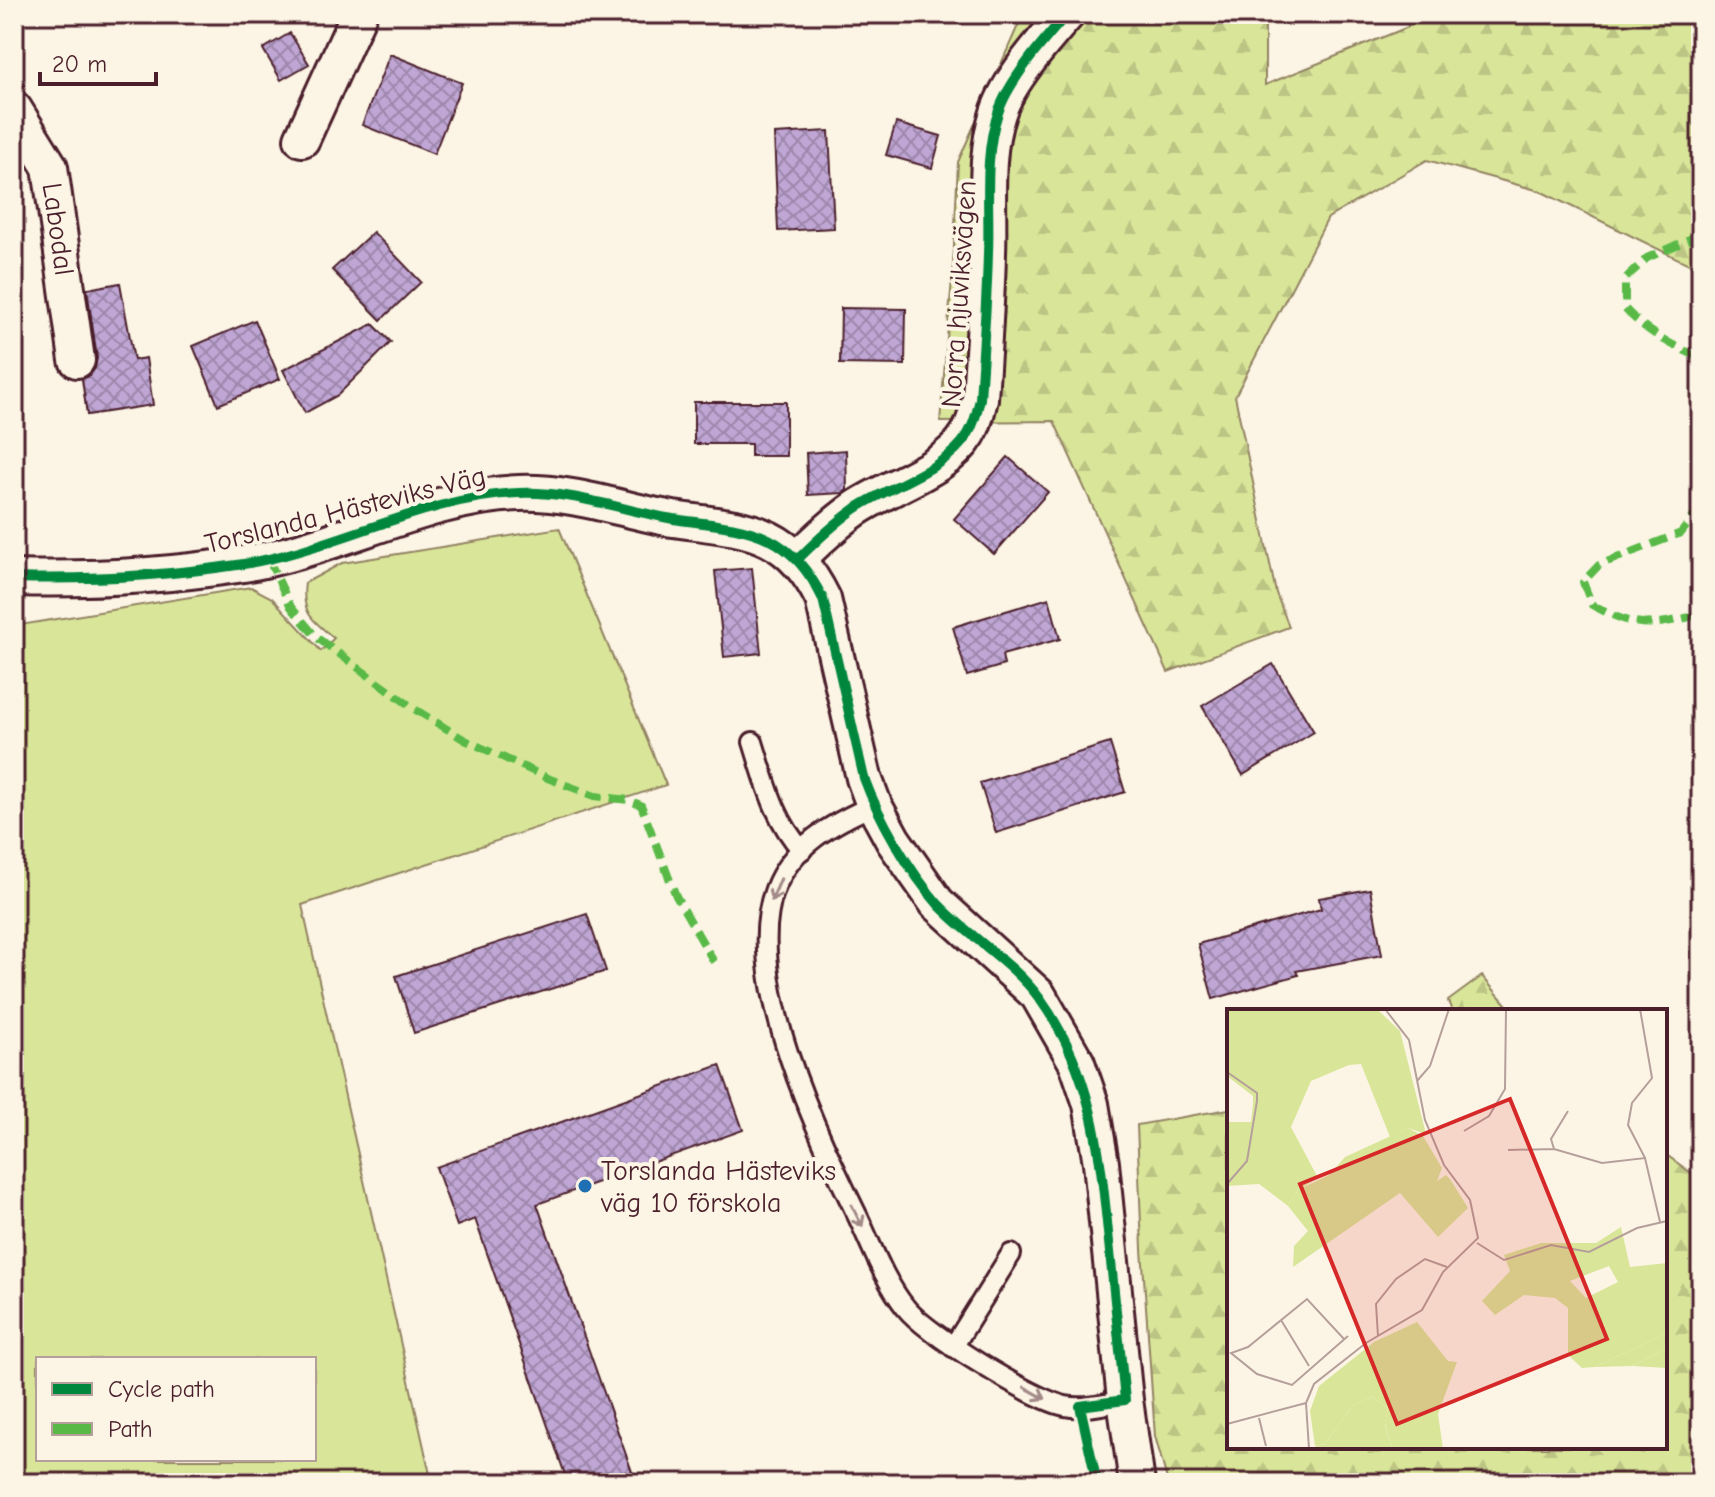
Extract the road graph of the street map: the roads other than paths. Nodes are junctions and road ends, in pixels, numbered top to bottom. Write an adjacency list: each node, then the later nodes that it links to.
1 (359, 14): 4 (street)
2 (1067, 14): 6 (street, Norra hjuviksvägen)
3 (14, 109): 5 (street, Labodal)
4 (302, 139)
5 (77, 360)
6 (798, 559): 7 (street, Torslanda Hästeviks Väg); 9 (street, Torslanda Hästeviks Väg)
7 (14, 578)
8 (753, 742): 10 (lane)
9 (874, 805): 10 (lane); 13 (street, Torslanda Hästeviks Väg)
10 (802, 850): 12 (lane, one-way to 12)
11 (1011, 1254): 12 (lane)
12 (953, 1347): 13 (lane, one-way to 13)
13 (1125, 1400): 14 (street, Torslanda Hästeviks Väg)
14 (1137, 1483)

